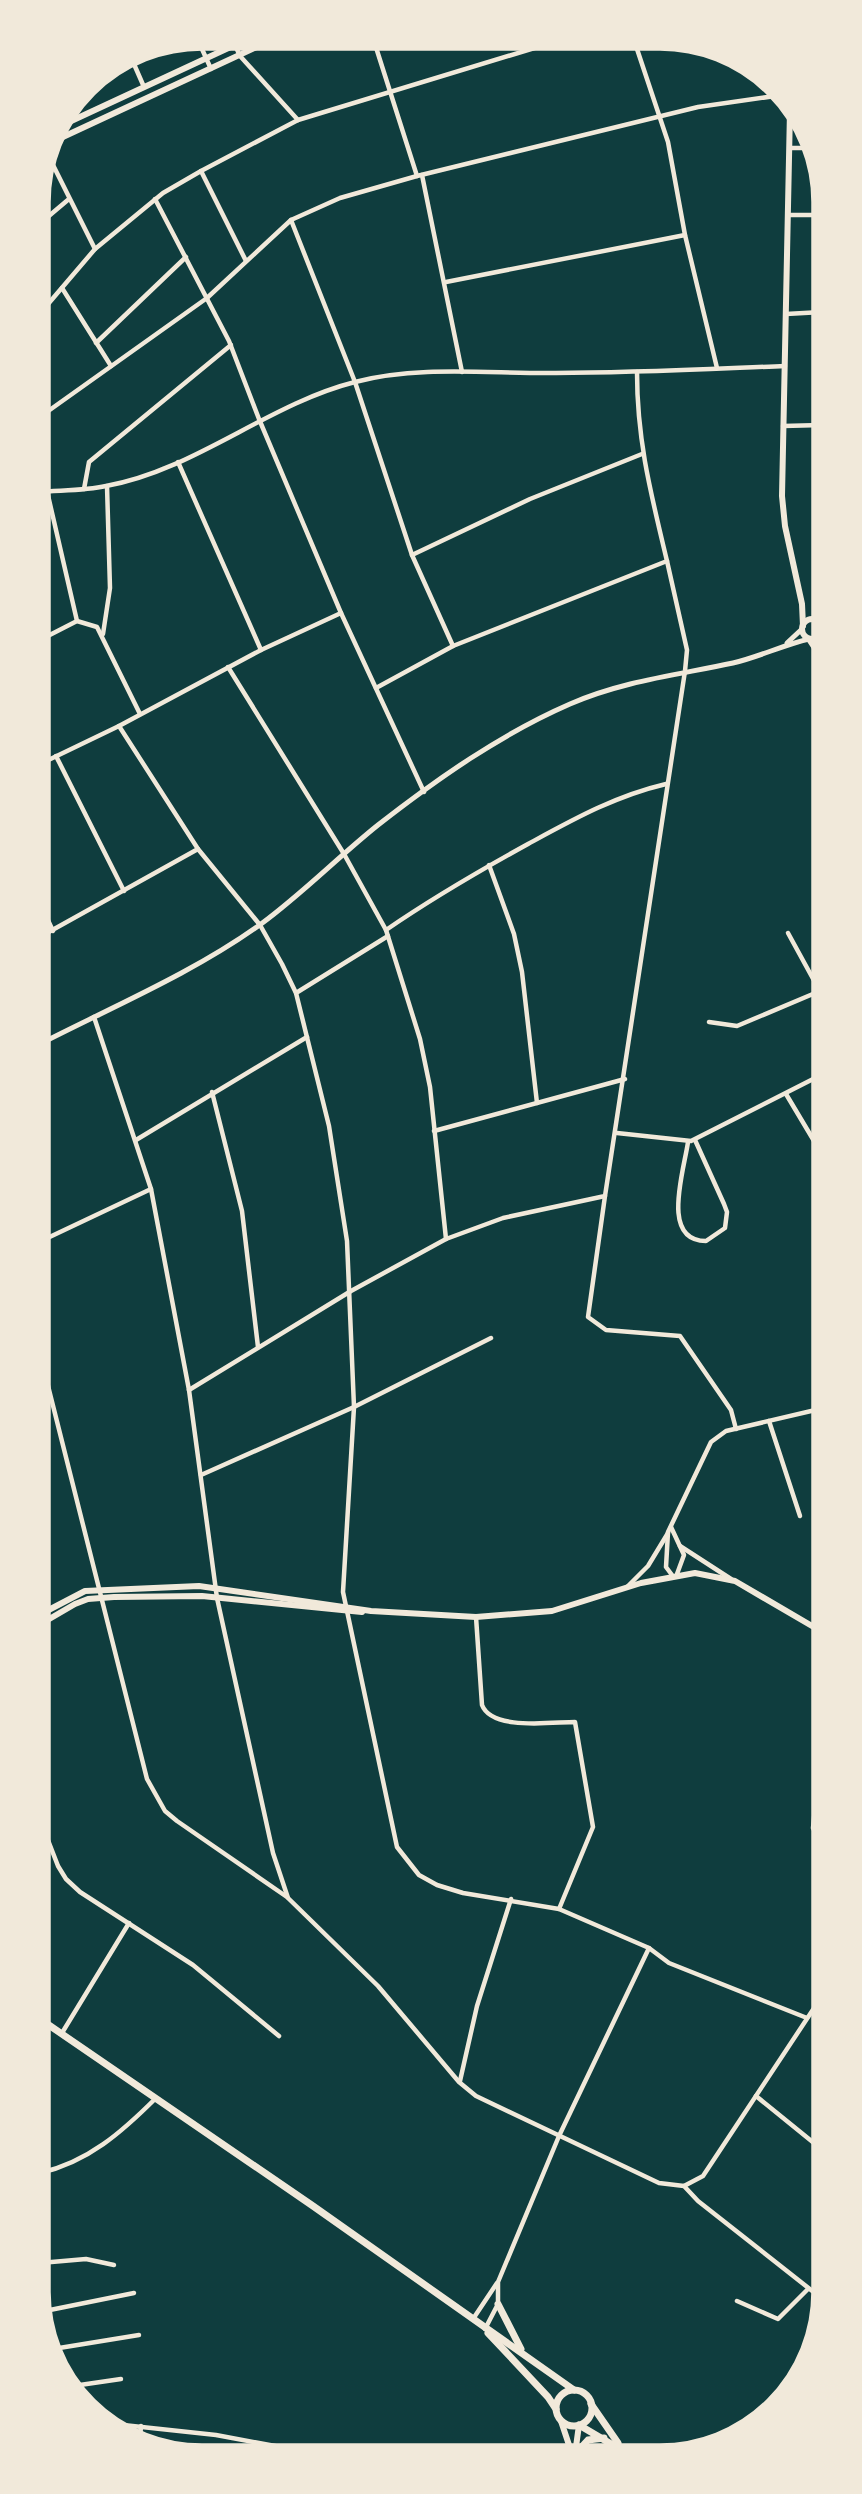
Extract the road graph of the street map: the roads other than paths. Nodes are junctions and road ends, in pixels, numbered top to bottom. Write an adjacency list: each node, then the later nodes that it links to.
1 (202, 49): 9 (street)
2 (223, 49): 9 (main road)
3 (236, 49): 8 (street)
4 (254, 49): 8 (main road)
5 (377, 49): 13 (street)
6 (531, 49): 13 (street)
7 (637, 49): 15 (street)
8 (240, 56): 11 (main road); 17 (street)
9 (206, 57): 11 (street); 12 (main road)
10 (134, 65): 12 (street)
11 (211, 69): 19 (main road)
12 (144, 87): 16 (main road)
13 (391, 92): 17 (street); 24 (street)
14 (771, 97): 15 (street)
15 (660, 117): 24 (street); 31 (street)
16 (73, 120)
17 (298, 120): 23 (street)
18 (791, 123): 20 (main road)
19 (64, 137)
20 (790, 148): 21 (street); 27 (main road)
21 (803, 148)
22 (53, 166): 25 (street)
23 (201, 171): 26 (street); 34 (street)
24 (419, 176): 30 (street); 35 (street)
25 (69, 199): 29 (street); 32 (street)
26 (155, 199): 32 (street); 33 (street)
27 (790, 215): 28 (street); 40 (main road)
28 (813, 215)
29 (49, 216)
30 (291, 220): 34 (street); 48 (street)
31 (685, 235): 35 (street); 45 (street)
32 (95, 248): 36 (street)
33 (186, 257): 37 (street); 41 (street)
34 (247, 261): 37 (street)
35 (446, 282): 46 (street)
36 (62, 288): 38 (street); 41 (street)
37 (207, 298): 42 (street); 43 (street)
38 (49, 303)
39 (813, 312): 40 (street)
40 (786, 314): 44 (main road)
41 (96, 343): 43 (street)
42 (231, 345): 50 (street); 56 (street)
43 (111, 366): 49 (street)
44 (785, 366): 45 (street); 52 (main road)
45 (717, 368): 47 (street)
46 (462, 372): 47 (street); 48 (street)
47 (637, 372): 53 (street)
48 (355, 382): 50 (street); 59 (street)
49 (49, 410)
50 (259, 419): 54 (street); 63 (street)
51 (813, 425): 52 (street)
52 (782, 426): 61 (main road)
53 (642, 454): 59 (street); 60 (street)
54 (178, 462): 55 (street); 74 (street)
55 (107, 486): 56 (street); 67 (street)
56 (84, 489): 57 (street)
57 (49, 491)
58 (49, 499): 65 (street)
59 (412, 555): 73 (street)
60 (667, 562): 73 (street); 76 (street)
61 (800, 595): 62 (main road); 66 (main road)
62 (813, 612)
63 (341, 613): 74 (street); 77 (street)
64 (813, 620): 66 (main road)
65 (78, 621): 67 (street); 68 (street)
66 (803, 627): 70 (main road); 71 (street)
67 (103, 634): 78 (street)
68 (49, 635)
69 (813, 638): 70 (main road)
70 (809, 639): 71 (street); 72 (main road)
71 (784, 645): 76 (street)
72 (813, 645)
73 (453, 646): 77 (street)
74 (261, 650): 75 (street)
75 (228, 667): 78 (street); 85 (street)
76 (685, 671): 82 (street); 83 (street)
77 (376, 688): 83 (street)
78 (140, 714): 79 (street)
79 (119, 726): 80 (street); 84 (street)
80 (56, 756): 81 (street); 87 (street)
81 (49, 760)
82 (666, 784): 86 (street); 101 (street)
83 (424, 793): 85 (street)
84 (198, 849): 87 (street); 89 (street)
85 (344, 854): 89 (street); 92 (street)
86 (489, 865): 92 (street); 105 (street)
87 (124, 891): 90 (street)
88 (49, 922): 90 (street)
89 (260, 925): 95 (street); 97 (street)
90 (53, 931): 91 (street)
91 (49, 933)
92 (387, 933): 95 (street); 106 (street)
93 (788, 933): 94 (street)
94 (813, 978)
95 (296, 993): 99 (street)
96 (813, 994): 98 (street)
97 (94, 1017): 100 (street); 109 (street)
98 (709, 1022)
99 (307, 1037): 103 (street); 116 (street)
100 (49, 1040)
101 (625, 1079): 105 (street); 107 (street)
102 (813, 1079): 104 (street)
103 (212, 1092): 109 (street); 118 (street)
104 (786, 1094): 108 (street); 110 (street)
105 (537, 1103): 106 (street)
106 (434, 1131): 115 (street)
107 (617, 1133): 111 (street); 113 (street)
108 (813, 1139)
109 (136, 1140): 112 (street)
110 (695, 1140): 111 (street); 111 (street)
111 (688, 1142)
112 (151, 1188): 114 (street); 120 (street)
113 (605, 1196): 115 (street); 124 (street)
114 (49, 1237)
115 (446, 1239): 116 (street)
116 (351, 1291): 118 (street); 121 (street)
117 (491, 1338): 121 (street)
118 (258, 1347): 120 (street)
119 (49, 1390): 133 (street)
120 (190, 1390): 125 (street)
121 (354, 1407): 125 (street); 137 (street)
122 (813, 1411): 123 (street)
123 (769, 1421): 124 (street); 126 (street)
124 (736, 1429): 127 (street)
125 (201, 1475): 131 (street)
126 (800, 1516)
127 (670, 1529): 128 (street); 129 (street); 132 (street)
128 (680, 1546): 129 (street); 130 (street)
129 (675, 1575): 130 (main road); 132 (main road)
130 (735, 1581): 140 (main road)
131 (216, 1588): 133 (main road); 135 (street); 137 (main road)
132 (625, 1588): 138 (main road)
133 (99, 1589): 134 (street); 136 (main road)
134 (101, 1598): 135 (main road); 139 (main road); 142 (street)
135 (217, 1598): 137 (main road); 142 (street)
136 (49, 1609)
137 (347, 1609): 138 (main road); 143 (street)
138 (476, 1617): 144 (street)
139 (49, 1619)
140 (813, 1627)
141 (49, 1840): 145 (street)
142 (288, 1898): 152 (street)
143 (511, 1899): 144 (street); 152 (street)
144 (559, 1909): 146 (street)
145 (129, 1923): 150 (street); 151 (street)
146 (649, 1948): 148 (street); 155 (street)
147 (813, 2009): 148 (street)
148 (807, 2018): 153 (street)
149 (49, 2025): 150 (main road)
150 (61, 2034): 154 (main road)
151 (279, 2036)
152 (459, 2082): 155 (street)
153 (756, 2096): 156 (street); 158 (street)
154 (156, 2097): 157 (street); 168 (main road)
155 (559, 2136): 158 (street); 161 (street)
156 (813, 2142)
157 (49, 2170)
158 (684, 2186): 162 (street)
159 (49, 2262): 160 (street)
160 (114, 2265)
161 (498, 2282): 166 (street); 168 (street)
162 (808, 2289): 164 (street); 165 (street)
163 (134, 2293): 167 (street)
164 (813, 2293)
165 (737, 2301)
166 (498, 2304): 169 (street); 172 (main road)
167 (50, 2310)
168 (472, 2321): 169 (main road)
169 (485, 2330): 172 (main road); 177 (main road)
170 (139, 2336): 171 (street)
171 (60, 2348)
172 (524, 2353): 175 (main road)
173 (121, 2379): 174 (street)
174 (81, 2385)
175 (573, 2390): 176 (main road); 177 (main road)
176 (591, 2404): 180 (main road); 189 (main road)
177 (556, 2409): 178 (main road)
178 (561, 2421): 180 (main road); 185 (main road)
179 (125, 2425): 181 (street)
180 (579, 2425): 183 (main road); 186 (main road)
181 (141, 2426): 182 (street); 184 (street)
182 (141, 2432)
183 (605, 2438): 187 (main road); 188 (main road)
184 (270, 2445)
185 (570, 2445)
186 (576, 2445)
187 (583, 2445)
188 (616, 2445)
189 (621, 2445)

